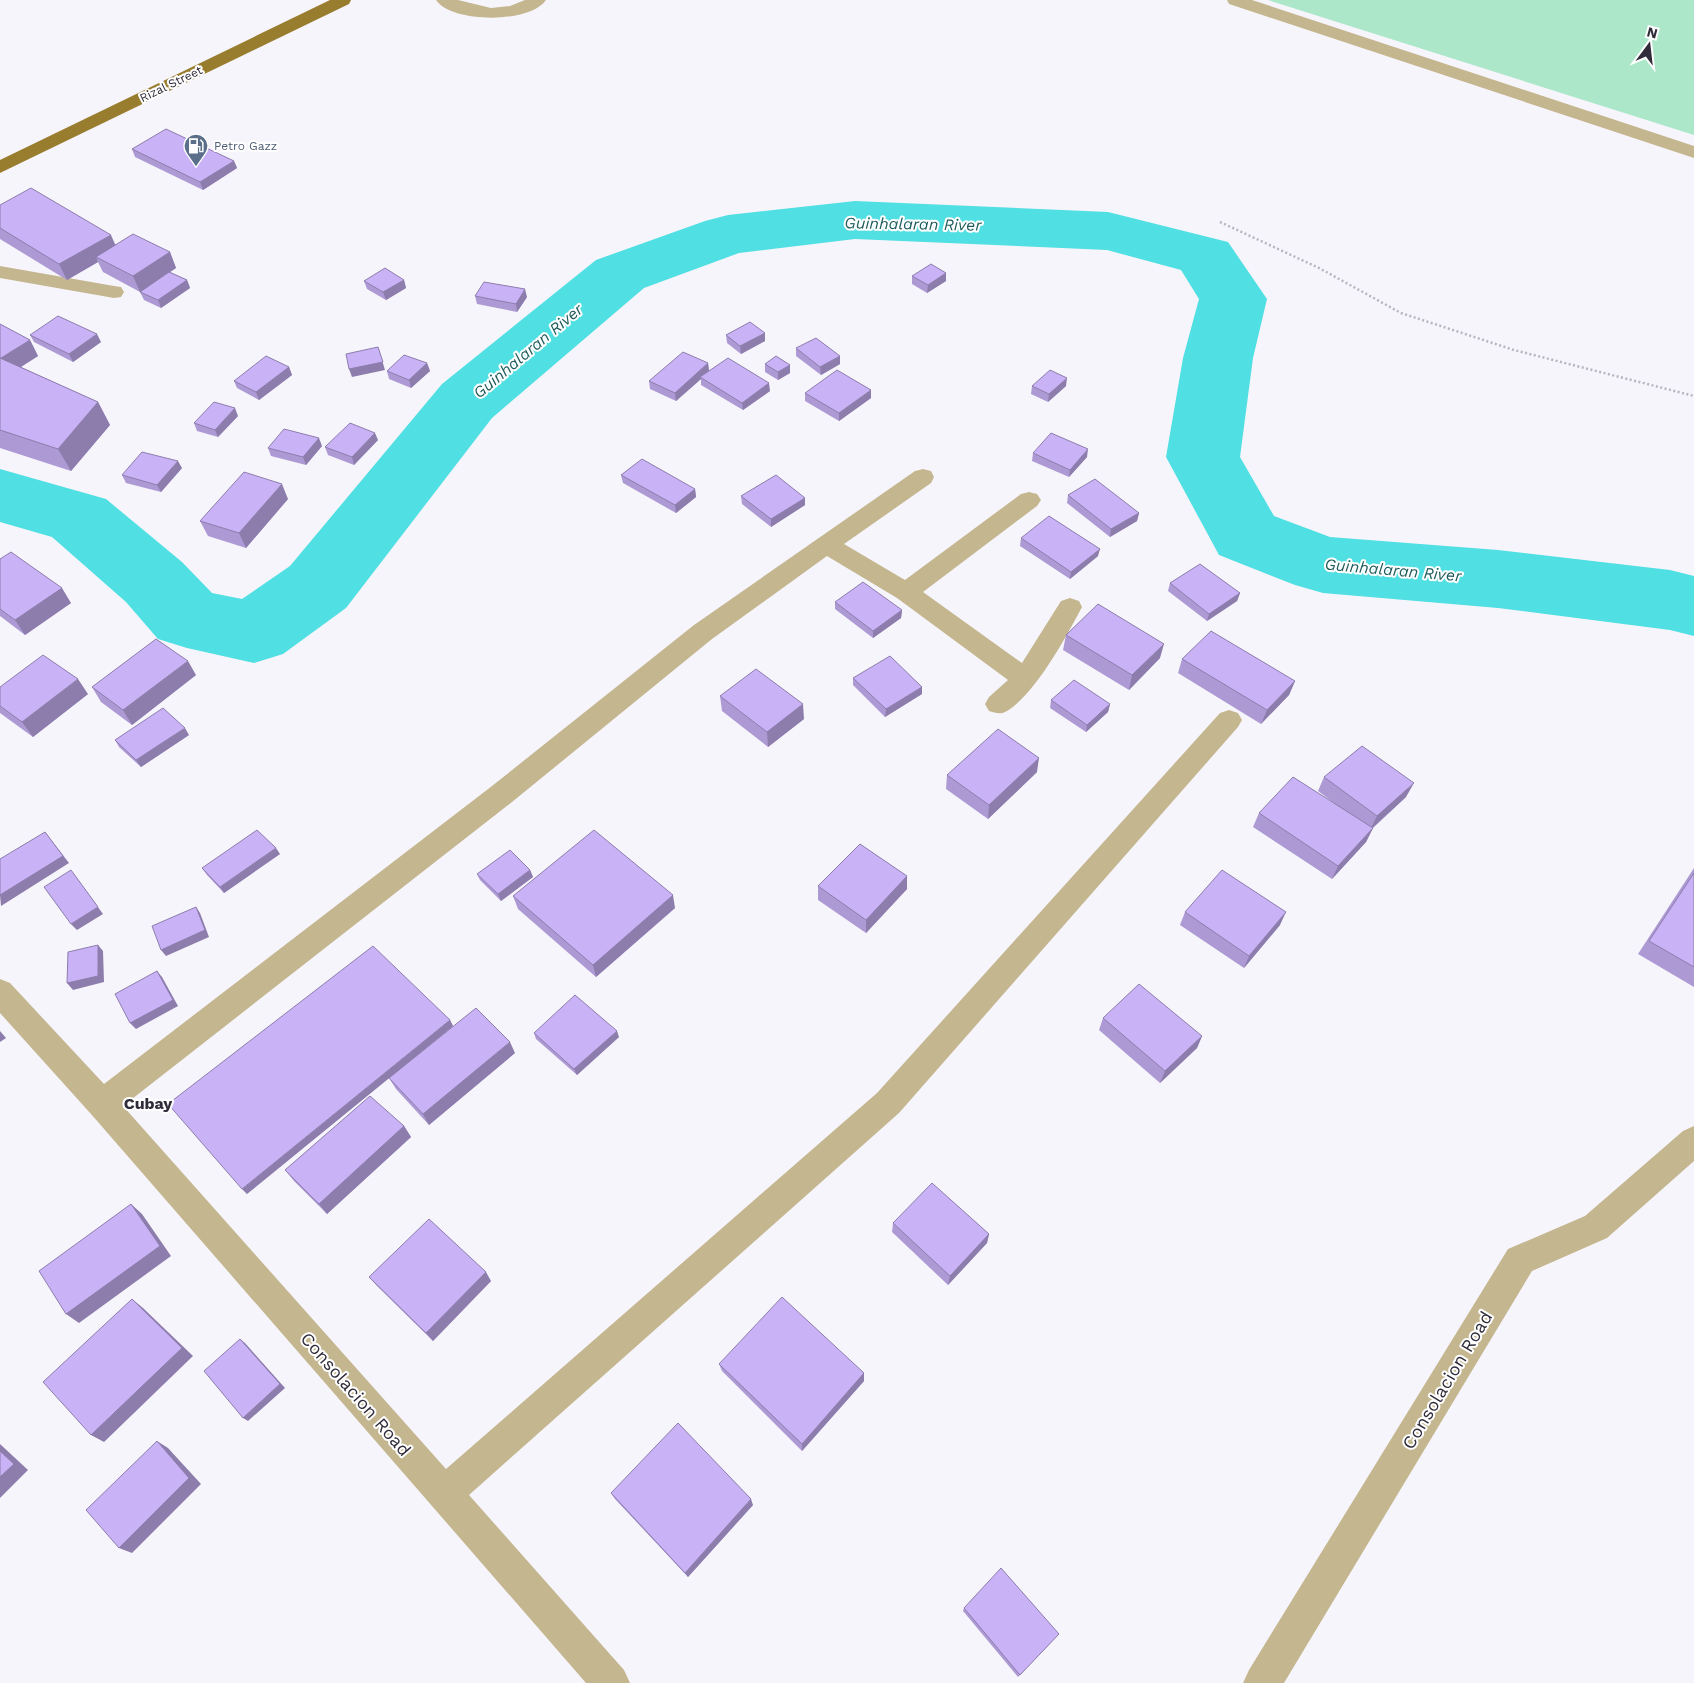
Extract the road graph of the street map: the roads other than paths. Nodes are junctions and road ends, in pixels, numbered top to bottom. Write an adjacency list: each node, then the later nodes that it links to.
1 (343, 0): 6 (main road, Rizal Street)
2 (444, 0): 3 (street)
3 (538, 0)
4 (1235, 0): 5 (street)
5 (1694, 152)
6 (0, 167)
7 (0, 272): 8 (street)
8 (114, 292)
9 (923, 477): 11 (street)
10 (1028, 500): 12 (street)
11 (826, 544): 12 (street); 18 (street)
12 (906, 592): 14 (street)
13 (1070, 607): 14 (street)
14 (1025, 679): 15 (street)
15 (998, 704)
16 (1229, 720): 20 (street)
17 (0, 992): 18 (street, Consolacion Road)
18 (102, 1104): 20 (street, Consolacion Road)
19 (1694, 1141): 22 (street, Consolacion Road)
20 (444, 1494): 21 (street, Consolacion Road)
21 (611, 1683)
22 (1262, 1683)

